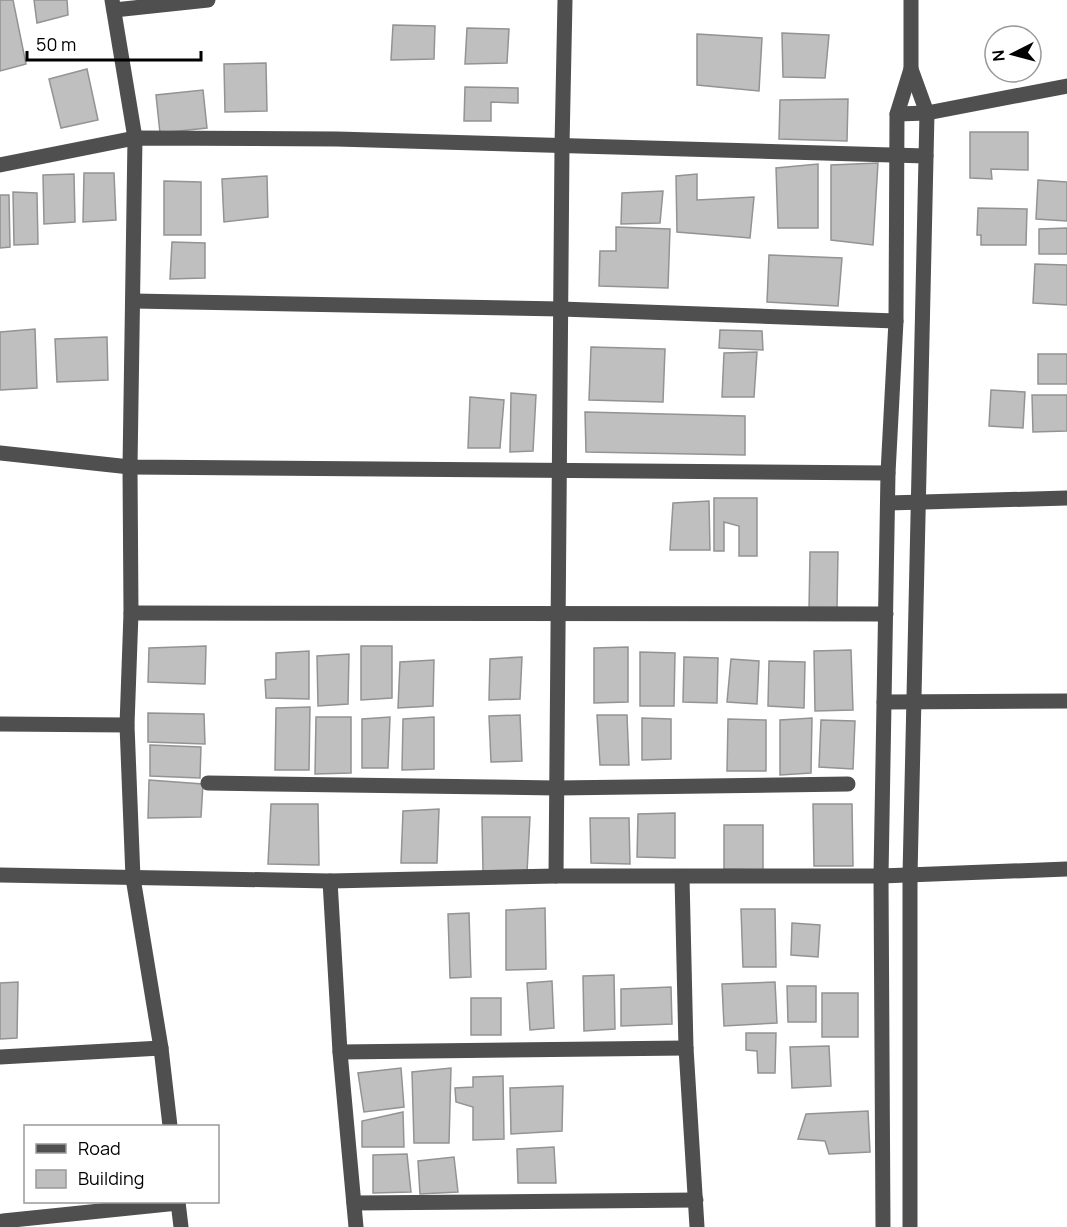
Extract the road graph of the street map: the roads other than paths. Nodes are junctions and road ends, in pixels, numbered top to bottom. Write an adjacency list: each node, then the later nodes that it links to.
1 (208, 0): 4 (street)
2 (565, 0): 10 (street)
3 (911, 0): 5 (street)
4 (113, 5): 9 (street)
5 (911, 69): 7 (street); 8 (street)
6 (1067, 86): 7 (street)
7 (927, 113): 8 (street); 12 (street)
8 (897, 114): 11 (street)
9 (135, 138): 10 (street); 13 (street); 14 (street)
10 (561, 146): 11 (street); 15 (street)
11 (896, 156): 12 (street); 16 (street)
12 (926, 156): 23 (street)
13 (0, 165)
14 (133, 301): 15 (street); 18 (street)
15 (561, 309): 16 (street); 19 (street)
16 (896, 321): 20 (street)
17 (0, 453): 18 (street)
18 (130, 467): 19 (street); 24 (street)
19 (561, 470): 20 (street); 25 (street)
20 (888, 473): 22 (street)
21 (1067, 498): 23 (street)
22 (888, 503): 23 (street); 26 (street)
23 (920, 503): 29 (street)
24 (131, 614): 25 (street); 31 (street)
25 (560, 614): 26 (street); 34 (street)
26 (886, 614): 28 (street)
27 (1067, 701): 29 (street)
28 (884, 702): 29 (street); 38 (street)
29 (914, 703): 39 (street)
30 (0, 724): 31 (street)
31 (127, 725): 41 (street)
32 (208, 783): 34 (street)
33 (848, 784): 34 (street)
34 (557, 788): 37 (street)
35 (1067, 869): 39 (street)
36 (0, 875): 41 (street)
37 (556, 876): 40 (street); 42 (street)
38 (881, 876): 39 (street); 40 (street); 56 (street)
39 (910, 876): 57 (street)
40 (682, 877): 44 (street)
41 (133, 878): 42 (street); 43 (street)
42 (330, 880): 45 (street)
43 (161, 1048): 46 (street); 47 (street)
44 (686, 1048): 45 (street); 48 (street)
45 (340, 1052): 51 (street)
46 (0, 1057)
47 (170, 1125)
48 (696, 1200): 51 (street); 55 (street)
49 (169, 1203): 52 (street)
50 (178, 1203): 53 (street)
51 (354, 1203): 54 (street)
52 (3, 1221)
53 (181, 1227)
54 (356, 1227)
55 (697, 1227)
56 (883, 1227)
57 (910, 1227)

